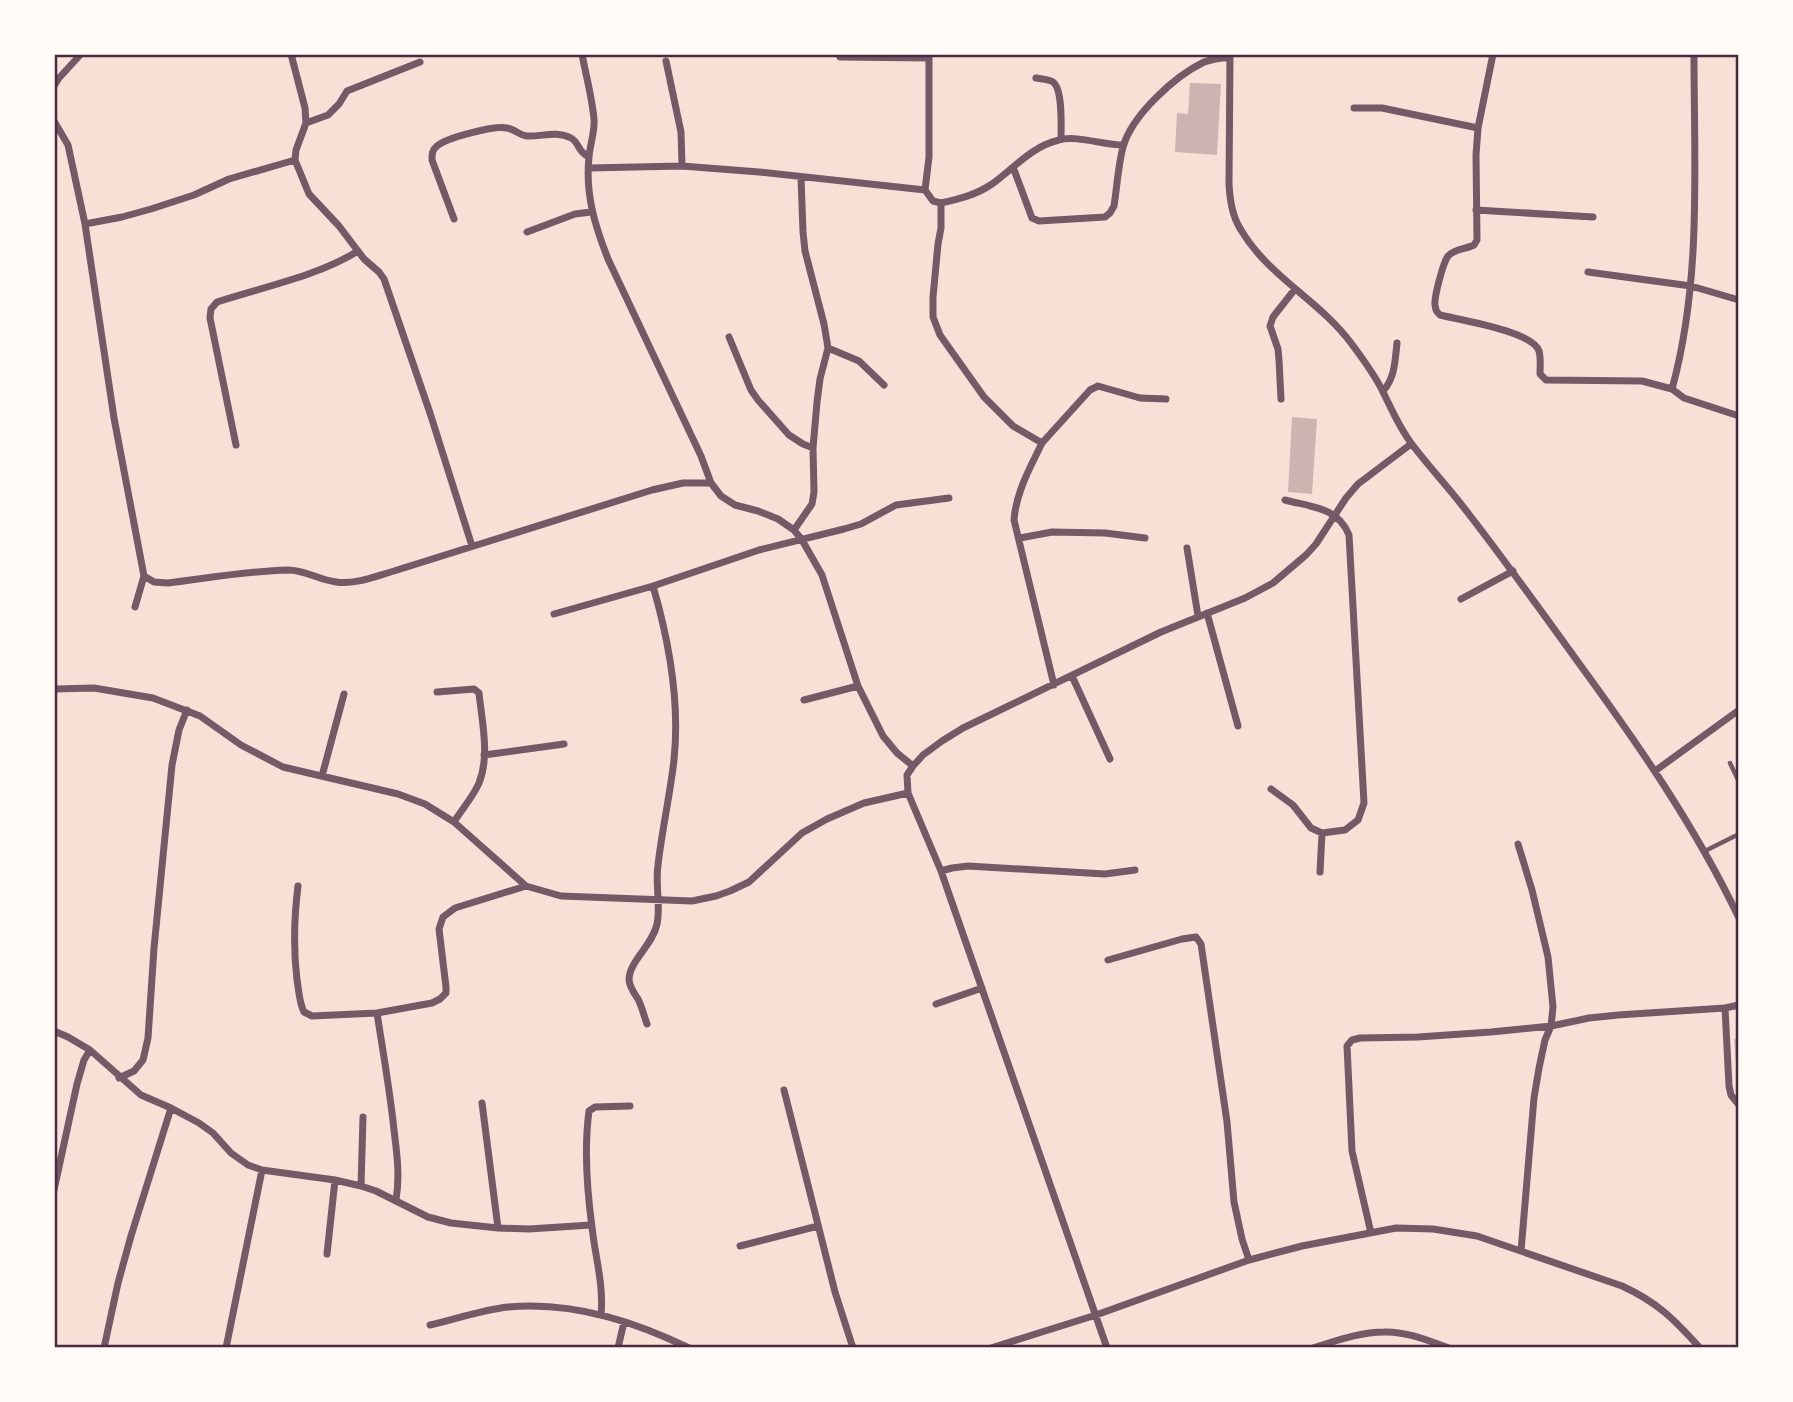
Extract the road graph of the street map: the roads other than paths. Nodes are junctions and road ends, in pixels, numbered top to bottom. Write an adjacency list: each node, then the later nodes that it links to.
1 (81, 54): 12 (street)
2 (291, 54): 15 (street)
3 (582, 54): 19 (street)
4 (1493, 54): 16 (street)
5 (1694, 54): 35 (street)
6 (928, 56): 8 (street); 25 (street)
7 (1230, 56): 18 (street); 36 (street)
8 (840, 57)
9 (666, 61): 21 (street)
10 (420, 62): 15 (street)
11 (1036, 78): 17 (street)
12 (54, 86)
13 (1354, 108): 16 (street)
14 (54, 121): 31 (street)
15 (306, 123): 20 (street)
16 (1479, 128): 27 (street)
17 (1062, 139): 18 (street); 22 (street)
18 (1123, 145): 22 (street)
19 (589, 157): 23 (street); 30 (street)
20 (295, 160): 31 (street); 33 (street)
21 (682, 166): 23 (street); 24 (street)
22 (1013, 167): 26 (street)
23 (589, 168): 28 (street)
24 (801, 177): 25 (street); 40 (street)
25 (925, 190): 26 (street)
26 (942, 203): 47 (street)
27 (1476, 210): 29 (street); 42 (street)
28 (591, 212): 32 (street); 51 (street)
29 (1593, 217)
30 (454, 219)
31 (85, 224): 62 (street)
32 (527, 232)
33 (358, 251): 49 (street); 59 (street)
34 (1588, 272): 35 (street)
35 (1691, 286): 37 (street); 42 (street)
36 (1295, 289): 43 (street); 45 (street)
37 (1739, 300)
38 (730, 337): 50 (street)
39 (1397, 343): 43 (street)
40 (828, 348): 41 (street); 50 (street)
41 (884, 386)
42 (1672, 389): 46 (street)
43 (1383, 391): 48 (street)
44 (1166, 399): 47 (street)
45 (1281, 399)
46 (1739, 416)
47 (1042, 443): 56 (street)
48 (1411, 444): 54 (street); 61 (street)
49 (236, 445)
50 (813, 448): 55 (street)
51 (711, 483): 55 (street); 59 (street)
52 (949, 498): 58 (street)
53 (1285, 500): 54 (street)
54 (1336, 515): 66 (street); 90 (street)
55 (794, 530): 58 (street)
56 (1020, 538): 57 (street); 70 (street)
57 (1144, 538)
58 (802, 540): 63 (street); 71 (street)
59 (472, 546): 62 (street)
60 (1187, 548): 68 (street)
61 (1513, 571): 64 (street); 84 (street)
62 (144, 576): 65 (street)
63 (653, 586): 67 (street); 99 (street)
64 (1461, 599)
65 (135, 607)
66 (1207, 613): 68 (street); 78 (street)
67 (554, 614)
68 (1198, 616): 69 (street)
69 (1072, 676): 70 (street); 81 (street)
70 (1054, 685): 83 (street)
71 (858, 686): 75 (street); 83 (street)
72 (54, 689): 77 (street)
73 (437, 692): 80 (street)
74 (344, 694): 85 (street)
75 (804, 700)
76 (1739, 709): 84 (street)
77 (187, 710): 85 (street); 111 (street)
78 (1238, 726)
79 (564, 744): 80 (street)
80 (485, 755): 89 (street)
81 (1110, 759)
82 (1730, 763): 86 (lane)
83 (912, 766): 88 (street)
84 (1655, 771): 93 (street)
85 (322, 776): 89 (street)
86 (1739, 782)
87 (1272, 789): 90 (street)
88 (908, 793): 95 (street); 99 (street)
89 (454, 822): 98 (street)
90 (1322, 833): 96 (street)
91 (1739, 834): 93 (lane)
92 (1518, 844): 108 (street)
93 (1704, 851): 100 (street)
94 (1135, 870): 95 (street)
95 (942, 871): 102 (street)
96 (1320, 872)
97 (298, 886): 106 (street)
98 (526, 886): 99 (street); 106 (street)
99 (657, 900): 107 (street)
100 (1739, 918)
101 (1108, 960): 130 (street)
102 (982, 988): 103 (street); 132 (street)
103 (936, 1004)
104 (1739, 1005): 105 (street)
105 (1726, 1008): 108 (street); 114 (street)
106 (377, 1013): 122 (street)
107 (648, 1024)
108 (1551, 1026): 126 (street); 128 (street)
109 (54, 1031): 110 (street)
110 (90, 1050): 111 (street); 121 (street)
111 (120, 1078): 116 (street)
112 (784, 1090): 124 (street)
113 (482, 1103): 125 (street)
114 (1738, 1104)
115 (630, 1106): 123 (street)
116 (171, 1108): 118 (street); 135 (street)
117 (363, 1117): 120 (street)
118 (262, 1170): 119 (street); 136 (street)
119 (335, 1180): 120 (street); 129 (street)
120 (361, 1186): 122 (street)
121 (54, 1190)
122 (396, 1200): 125 (street)
123 (591, 1226): 125 (street); 131 (street)
124 (818, 1226): 127 (street); 139 (street)
125 (498, 1228)
126 (1371, 1233): 128 (street); 130 (street)
127 (740, 1246)
128 (1521, 1251): 144 (street)
129 (327, 1254)
130 (1249, 1260): 132 (street)
131 (601, 1315): 133 (street); 134 (street)
132 (1096, 1315): 140 (street); 141 (street)
133 (624, 1322): 137 (street); 138 (street)
134 (430, 1325)
135 (104, 1348)
136 (226, 1348)
137 (618, 1348)
138 (689, 1348)
139 (853, 1348)
140 (991, 1348)
141 (1107, 1348)
142 (1313, 1348): 143 (street)
143 (1449, 1348)
144 (1700, 1348)

